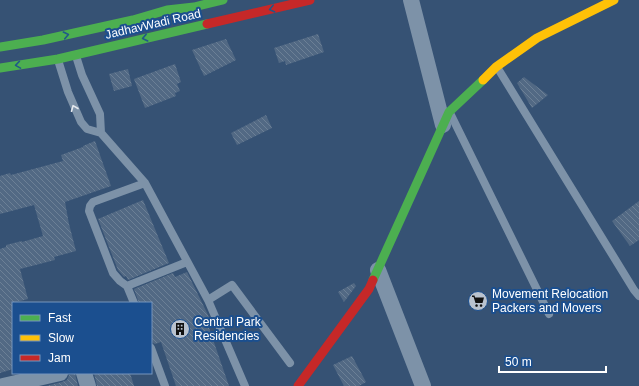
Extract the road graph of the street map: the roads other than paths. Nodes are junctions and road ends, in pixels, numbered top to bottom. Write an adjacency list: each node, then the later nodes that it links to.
1 (165, 0): 7 (street)
2 (224, 0): 6 (street, JadhavWadi Road)
3 (310, 0): 6 (street, JadhavWadi Road, one-way to 6)
4 (411, 0): 13 (street)
5 (614, 0): 11 (street)
6 (195, 13): 7 (street, JadhavWadi Road); 7 (street, JadhavWadi Road)
7 (169, 21): 8 (street, JadhavWadi Road, one-way to 7); 9 (street, JadhavWadi Road, one-way to 9)
8 (0, 47)
9 (75, 54): 10 (street, JadhavWadi Road); 14 (lane)
10 (58, 59): 12 (street, JadhavWadi Road, one-way to 12); 14 (lane, one-way to 10)
11 (496, 67): 13 (street); 19 (lane)
12 (0, 68)
13 (446, 119): 17 (street); 22 (lane)
14 (101, 133): 15 (lane)
15 (145, 183): 16 (lane); 18 (lane)
16 (187, 262): 18 (lane); 20 (lane)
17 (378, 270): 31 (street); 32 (street)
18 (126, 286): 21 (lane)
19 (639, 296)
20 (208, 300): 24 (lane); 30 (lane)
21 (134, 302)
22 (549, 314)
23 (152, 351): 29 (lane)
24 (290, 363)
25 (56, 374): 27 (street)
26 (84, 374): 28 (street)
27 (3, 386)
28 (88, 386)
29 (165, 386)
30 (245, 386)
31 (298, 386)
32 (423, 386)

